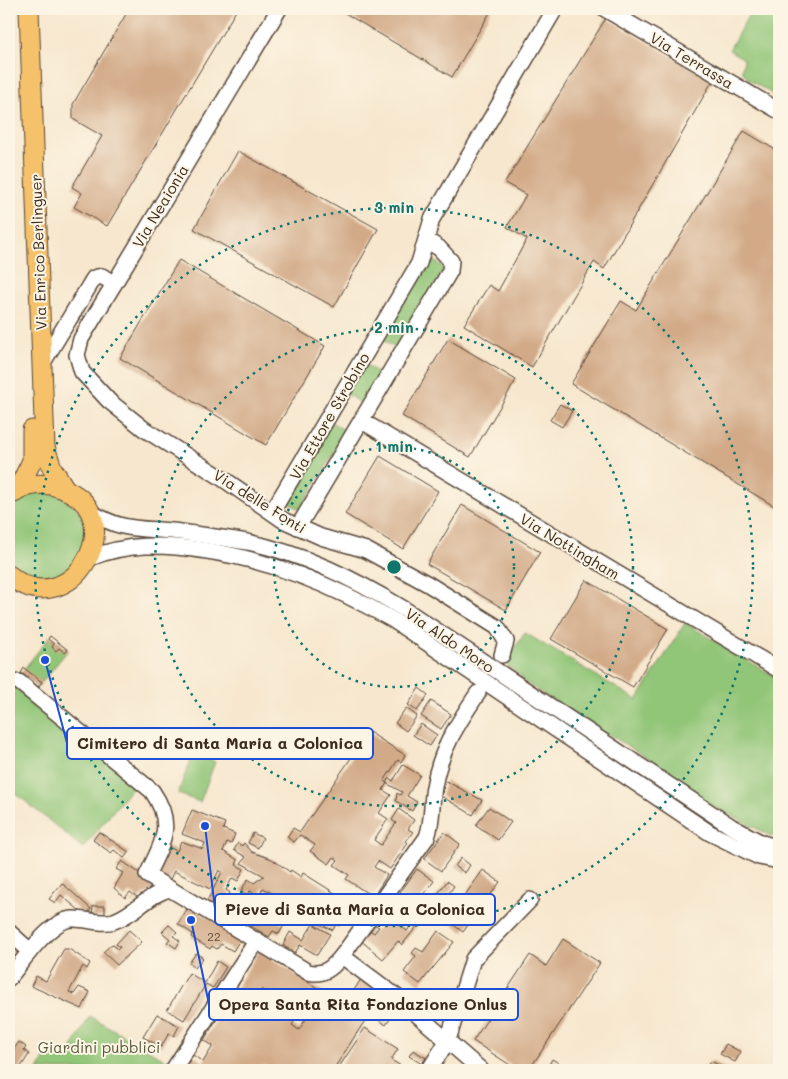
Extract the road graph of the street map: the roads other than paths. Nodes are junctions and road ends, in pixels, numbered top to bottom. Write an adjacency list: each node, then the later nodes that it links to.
1 (16, 9): 13 (main road, Via Enrico Berlinguer)
2 (28, 9): 9 (main road, Via Enrico Berlinguer)
3 (279, 9): 8 (street, Via Neaionia)
4 (555, 9): 7 (street, Via Ettore Strobino)
5 (605, 9): 6 (street, Via Terrassa)
6 (779, 111)
7 (426, 240): 11 (street, Via Ettore Strobino); 15 (street, Via Ettore Strobino)
8 (114, 284): 9 (street); 10 (street, Via Neaionia)
9 (42, 364): 12 (main road, Via Enrico Berlinguer)
10 (109, 401): 15 (street, Via delle Fonti)
11 (362, 421): 16 (street, Via Ettore Strobino); 20 (street, Via Nottingham)
12 (66, 490): 13 (main road); 14 (main road)
13 (13, 494)
14 (89, 511): 17 (main road); 23 (street, Via Aldo Moro)
15 (272, 512): 16 (street, Via delle Fonti)
16 (298, 527): 19 (street, Via delle Fonti)
17 (90, 558): 18 (main road); 24 (street, Via Aldo Moro)
18 (9, 575)
19 (502, 655)
20 (779, 670)
21 (19, 682): 25 (street)
22 (478, 693): 30 (street)
23 (779, 848)
24 (779, 861)
25 (170, 889): 28 (street); 29 (street)
26 (530, 900): 32 (street)
27 (9, 932): 29 (street)
28 (257, 940): 30 (street); 33 (street)
29 (30, 952): 31 (street)
30 (342, 956): 32 (street)
31 (9, 978)
32 (448, 1040): 34 (street); 35 (street)
33 (174, 1070)
34 (429, 1070)
35 (481, 1070)

